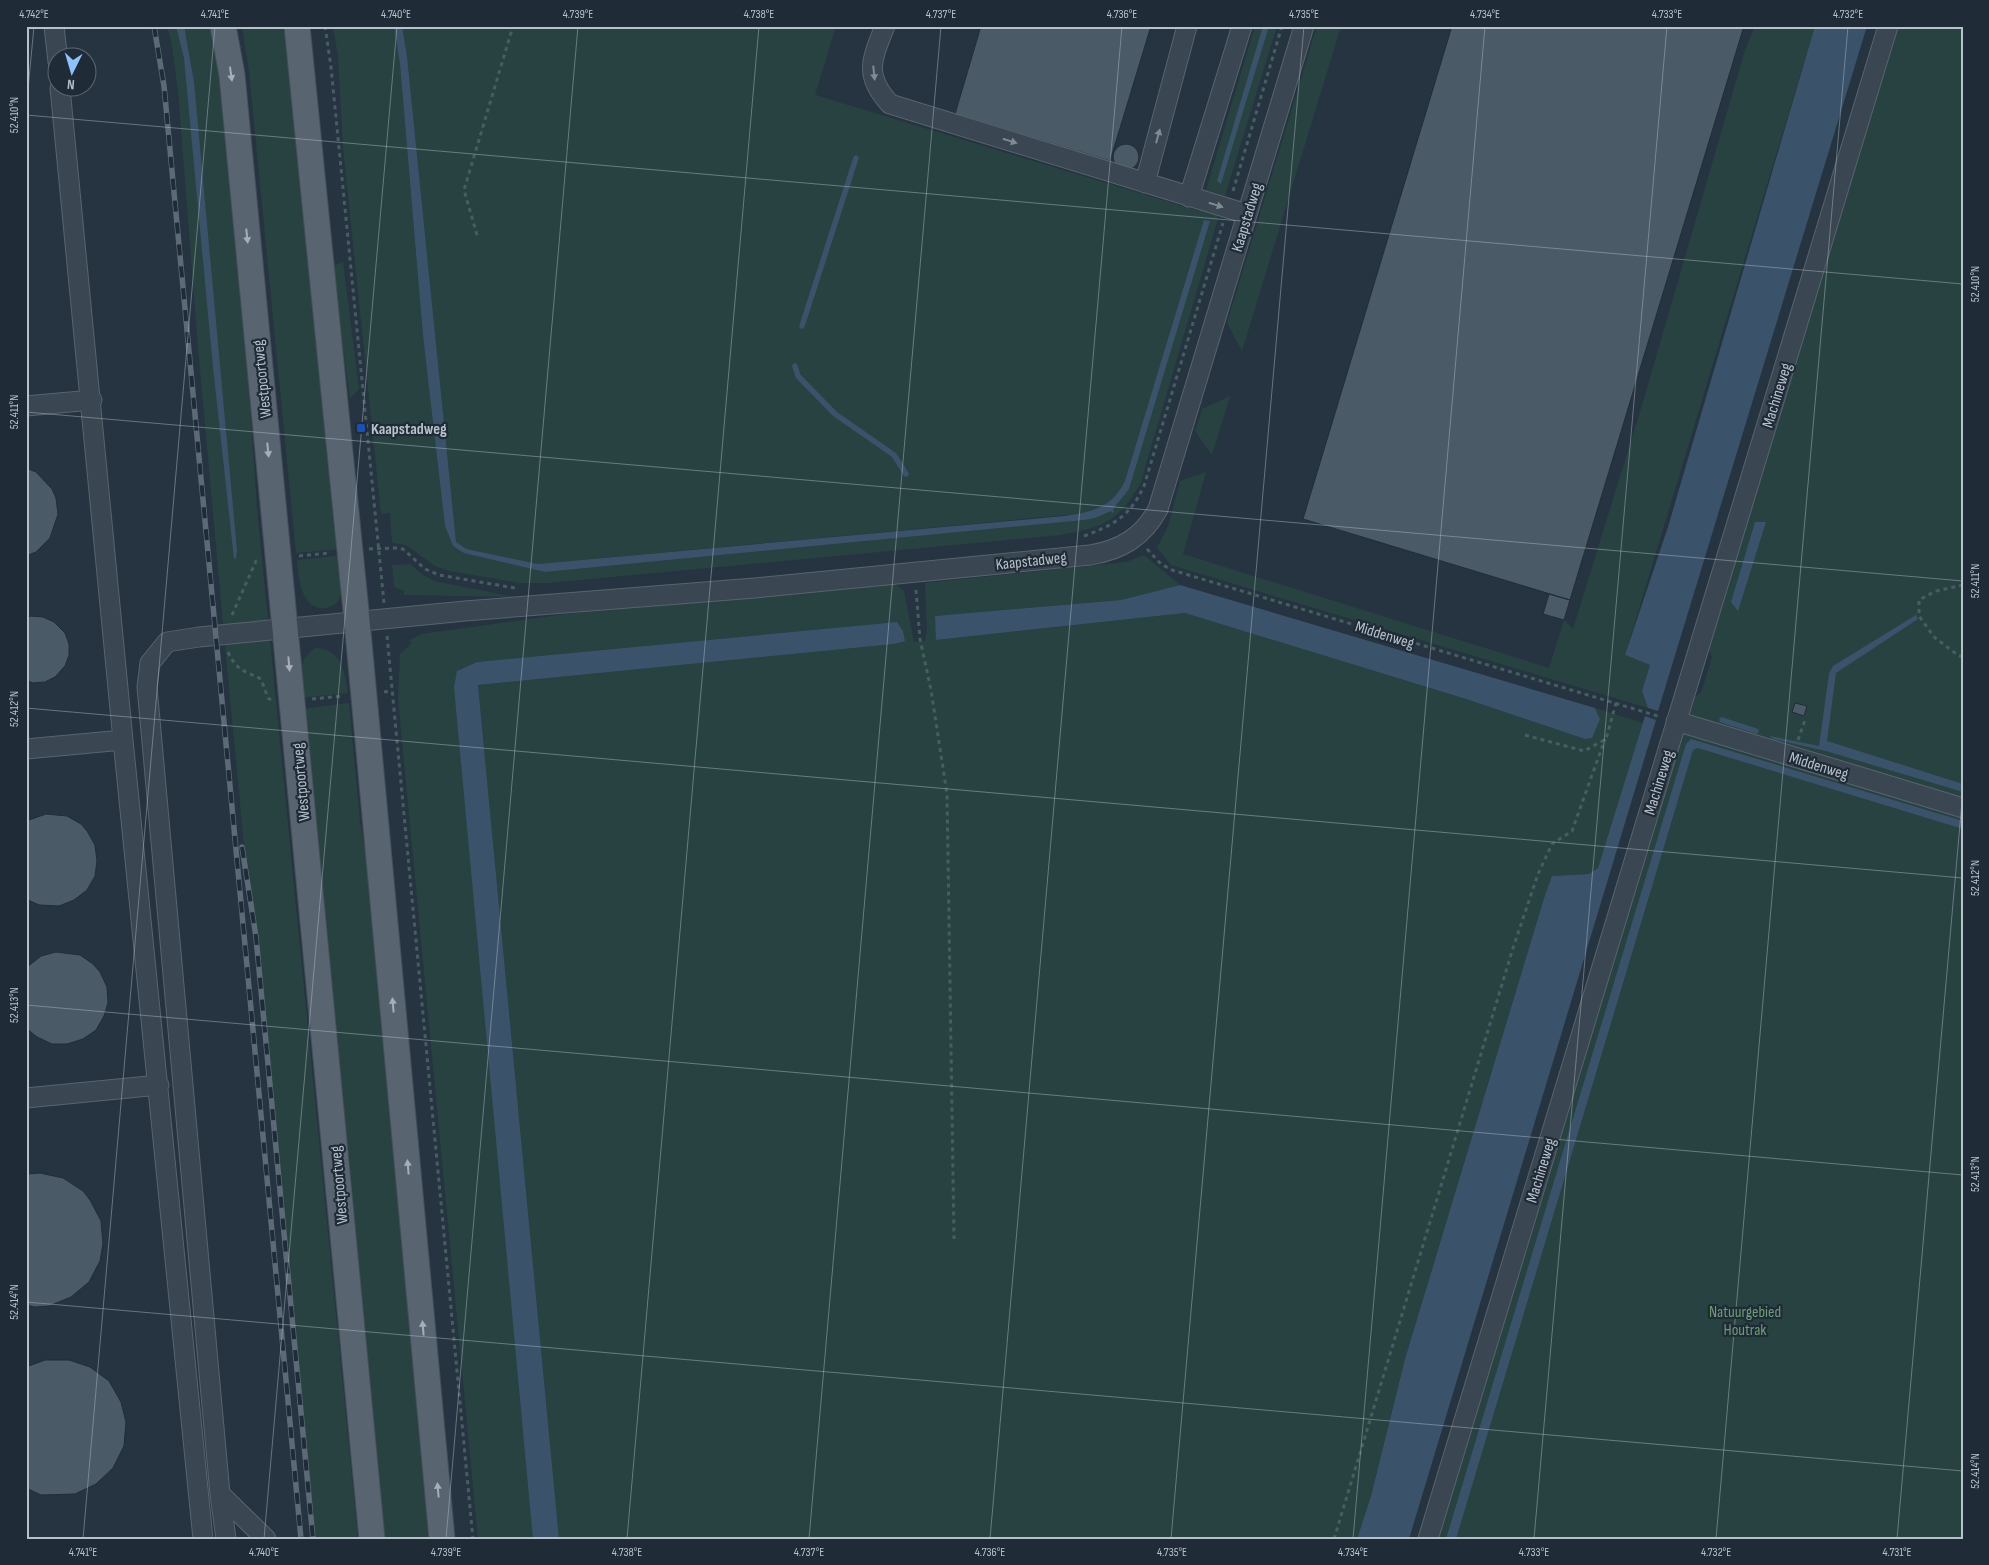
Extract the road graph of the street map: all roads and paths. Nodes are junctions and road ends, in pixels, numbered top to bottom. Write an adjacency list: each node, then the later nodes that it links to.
1 (54, 26): 12 (street)
2 (223, 26): 30 (main road, Westpoortweg, one-way to 30)
3 (297, 26): 29 (main road)
4 (325, 26): 24 (path)
5 (513, 26): 18 (path)
6 (885, 26): 14 (street, one-way to 14)
7 (1187, 26): 14 (street, one-way to 7)
8 (1242, 26): 15 (street)
9 (1282, 26): 16 (path, Kaapstadweg)
10 (1304, 26): 17 (street, Kaapstadweg)
11 (1888, 26): 33 (street, Machineweg)
12 (56, 48)
13 (61, 98): 19 (street)
14 (1145, 183): 15 (street)
15 (1189, 196): 16 (street, one-way to 16)
16 (1227, 208): 17 (street); 21 (path, Kaapstadweg)
17 (1247, 214): 23 (street, Kaapstadweg)
18 (478, 236)
19 (92, 400): 20 (street); 38 (street)
20 (26, 406)
21 (1121, 518): 22 (path, Kaapstadweg); 23 (path, Middenweg)
22 (1082, 537)
23 (1136, 537): 25 (street, Kaapstadweg); 32 (path, Middenweg)
24 (378, 548): 27 (path); 28 (path)
25 (914, 572): 28 (street, Kaapstadweg); 43 (path)
26 (1963, 585): 31 (path)
27 (521, 589)
28 (385, 619): 29 (street, Kaapstadweg); 50 (path)
29 (357, 621): 30 (street, Kaapstadweg); 49 (main road, one-way to 29)
30 (286, 628): 44 (street, Kaapstadweg); 48 (main road, Westpoortweg, one-way to 48)
31 (1963, 656)
32 (1616, 703): 33 (path, Middenweg); 37 (path)
33 (1672, 720): 40 (street, Middenweg); 52 (street, Machineweg)
34 (1805, 720): 36 (path)
35 (1525, 735): 37 (path)
36 (1798, 738)
37 (1605, 739): 51 (path)
38 (123, 740): 39 (street); 41 (street)
39 (26, 749)
40 (1963, 808)
41 (159, 1085): 42 (street); 45 (street)
42 (26, 1098)
43 (954, 1239)
44 (220, 1494): 46 (street, Kaapstadweg); 47 (street)
45 (203, 1539)
46 (226, 1539)
47 (266, 1539)
48 (372, 1539)
49 (442, 1539)
50 (473, 1539)
51 (1334, 1539)
52 (1428, 1539)

